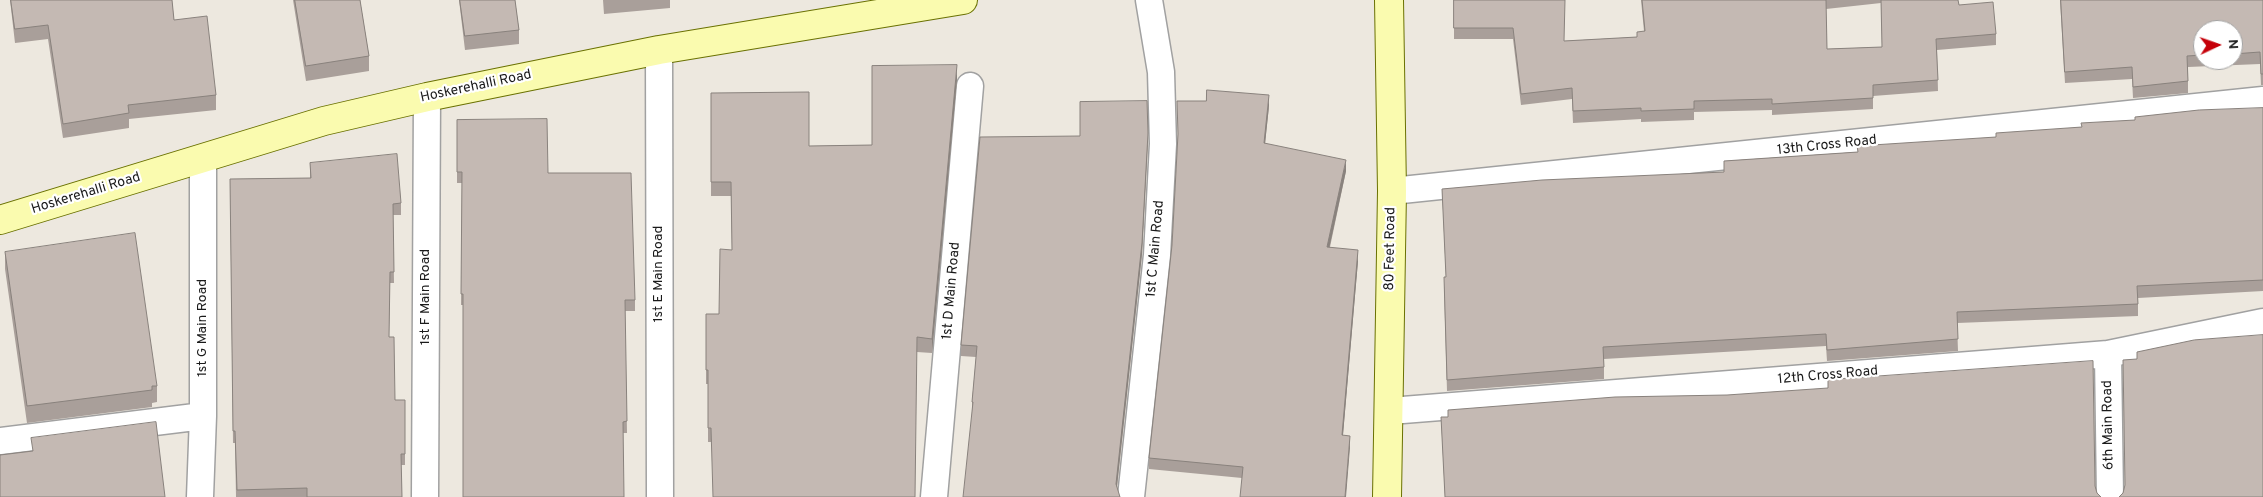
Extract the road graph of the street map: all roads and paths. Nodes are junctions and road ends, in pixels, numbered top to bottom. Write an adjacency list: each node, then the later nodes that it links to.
1 (963, 0): 4 (street, Hoskerehalli Road)
2 (1149, 0): 20 (street, 1st C Main Road)
3 (1389, 0): 9 (street, 80 Feet Road)
4 (659, 50): 6 (street, Hoskerehalli Road); 18 (street, 1st E Main Road)
5 (970, 86): 19 (street, 1st D Main Road)
6 (427, 97): 8 (street, Hoskerehalli Road); 17 (street, 1st F Main Road)
7 (2263, 100): 9 (street, 13th Cross Road)
8 (203, 159): 10 (street, Hoskerehalli Road); 14 (street, 1st G Main Road)
9 (1392, 191): 13 (street, 80 Feet Road)
10 (0, 220)
11 (2263, 322): 12 (street, 12th Cross Road)
12 (2108, 354): 13 (street, 12th Cross Road); 22 (street, 6th Main Road)
13 (1390, 411): 21 (street, 80 Feet Road)
14 (203, 416): 15 (street); 16 (street, 1st G Main Road)
15 (0, 441)
16 (200, 497)
17 (425, 497)
18 (660, 497)
19 (934, 497)
20 (1131, 497)
21 (1387, 497)
22 (2110, 497)

